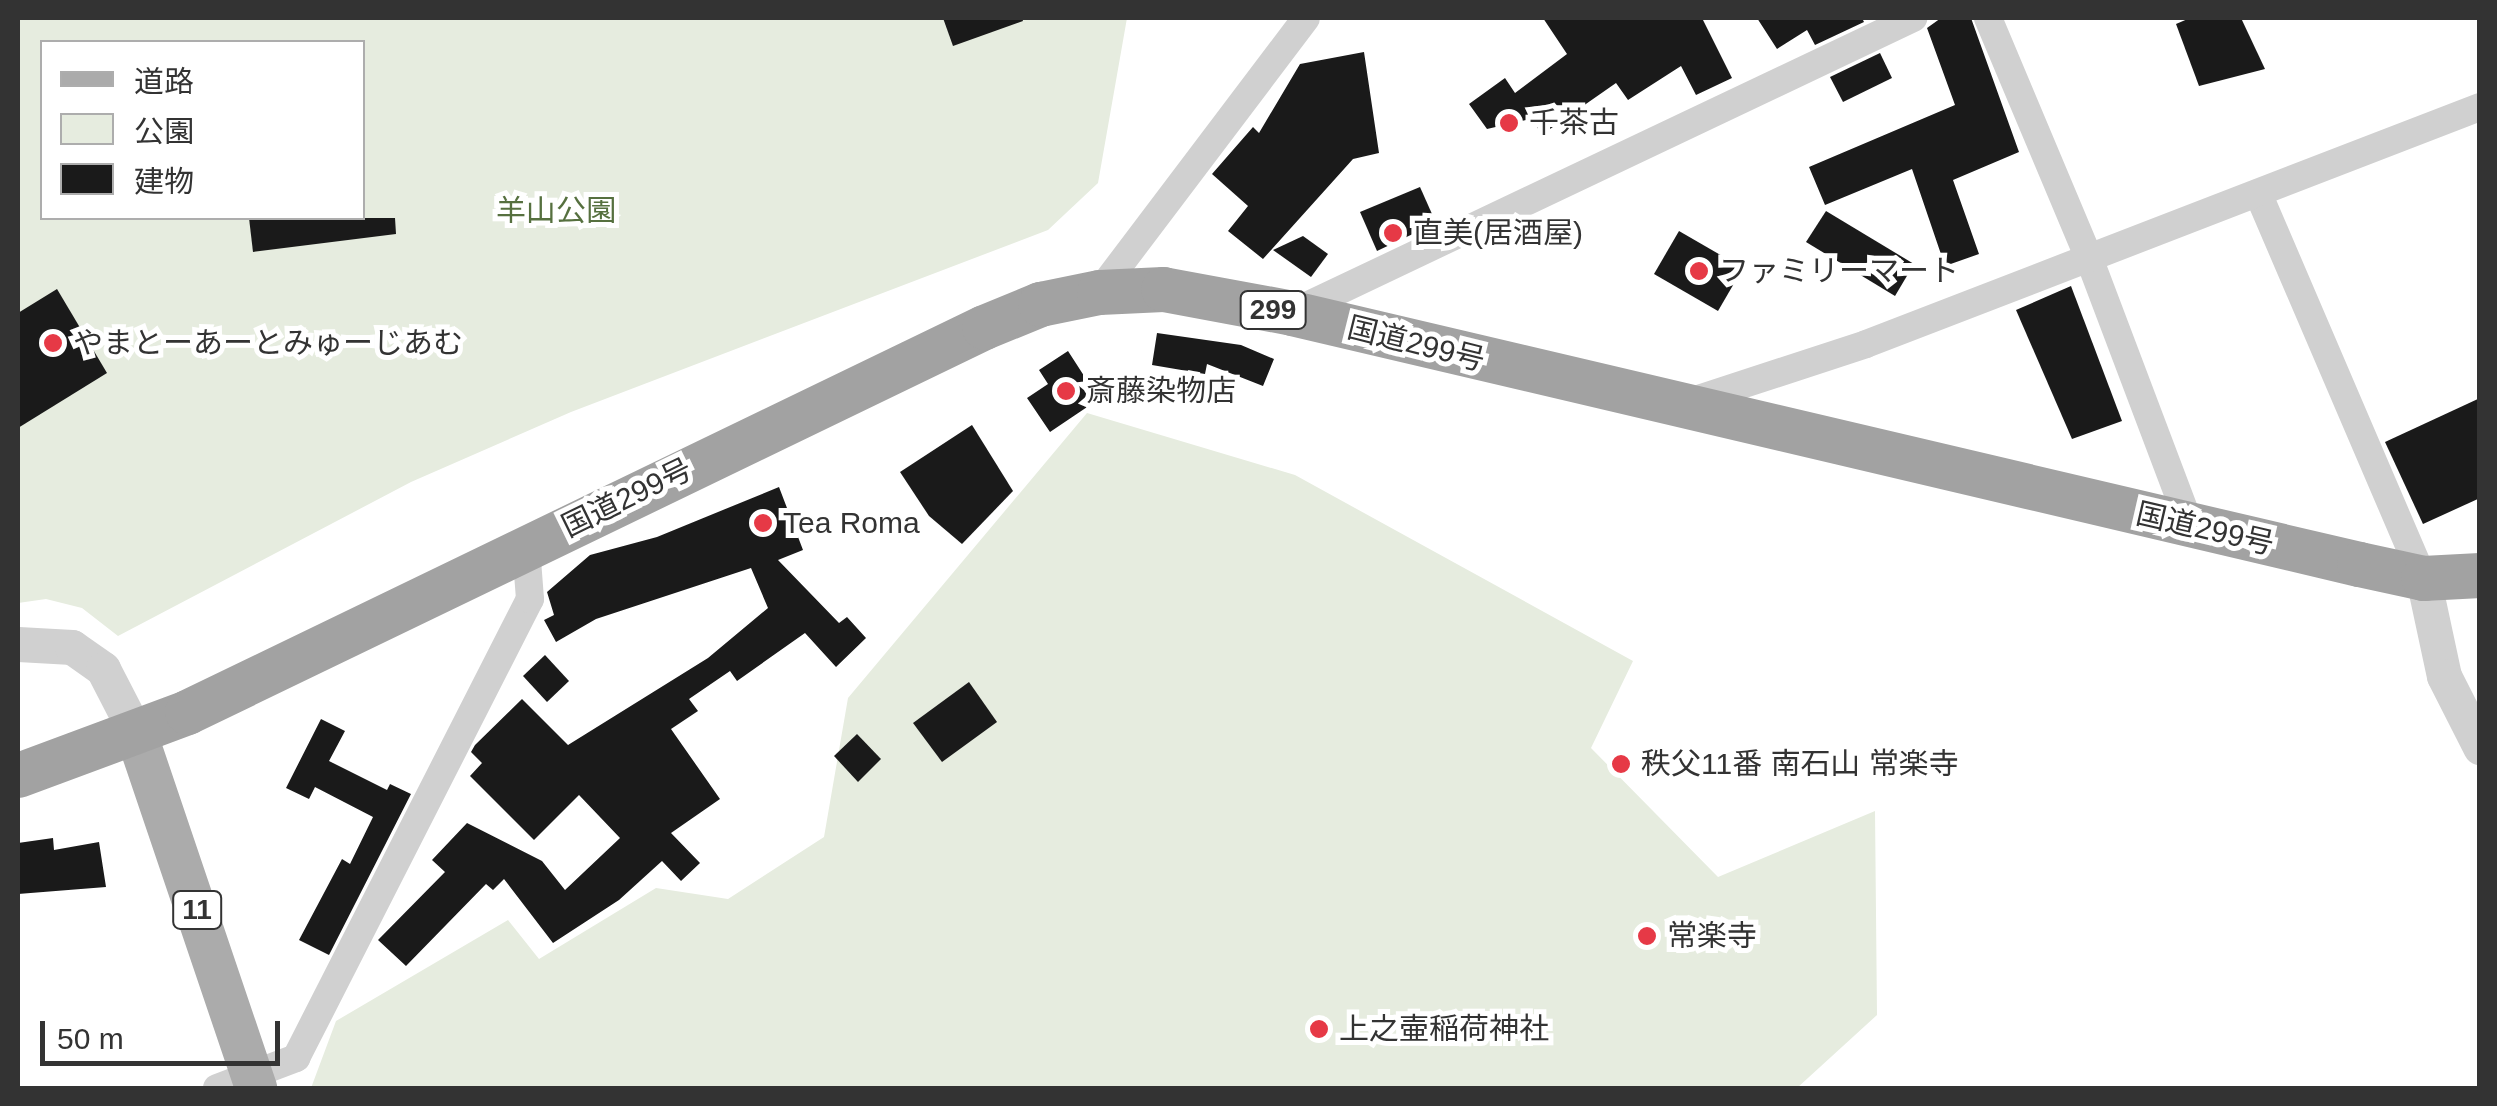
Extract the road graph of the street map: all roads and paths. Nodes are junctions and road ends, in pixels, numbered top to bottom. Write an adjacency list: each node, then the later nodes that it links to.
1 (1306, 18): 7 (street)
2 (1913, 18): 8 (street)
3 (1988, 18): 6 (street)
4 (2480, 107): 5 (street)
5 (2258, 193): 6 (street); 13 (street)
6 (2089, 258): 9 (street); 10 (street)
7 (1099, 292): 8 (highway, 国道299号 / 299); 11 (highway, 国道299号 / 299)
8 (1292, 313): 9 (highway, 国道299号 / 299)
9 (1673, 407): 10 (highway, 国道299号 / 299)
10 (2190, 526): 13 (highway, 国道299号 / 299)
11 (526, 547): 15 (highway, 国道299号 / 299); 18 (street)
12 (2480, 576): 13 (highway, 国道299号 / 299)
13 (2423, 578): 16 (street)
14 (24, 650): 15 (street)
15 (136, 732): 17 (highway, 国道299号 / 299); 18 (main road, 11)
16 (2480, 746)
17 (18, 775)
18 (242, 1084)

